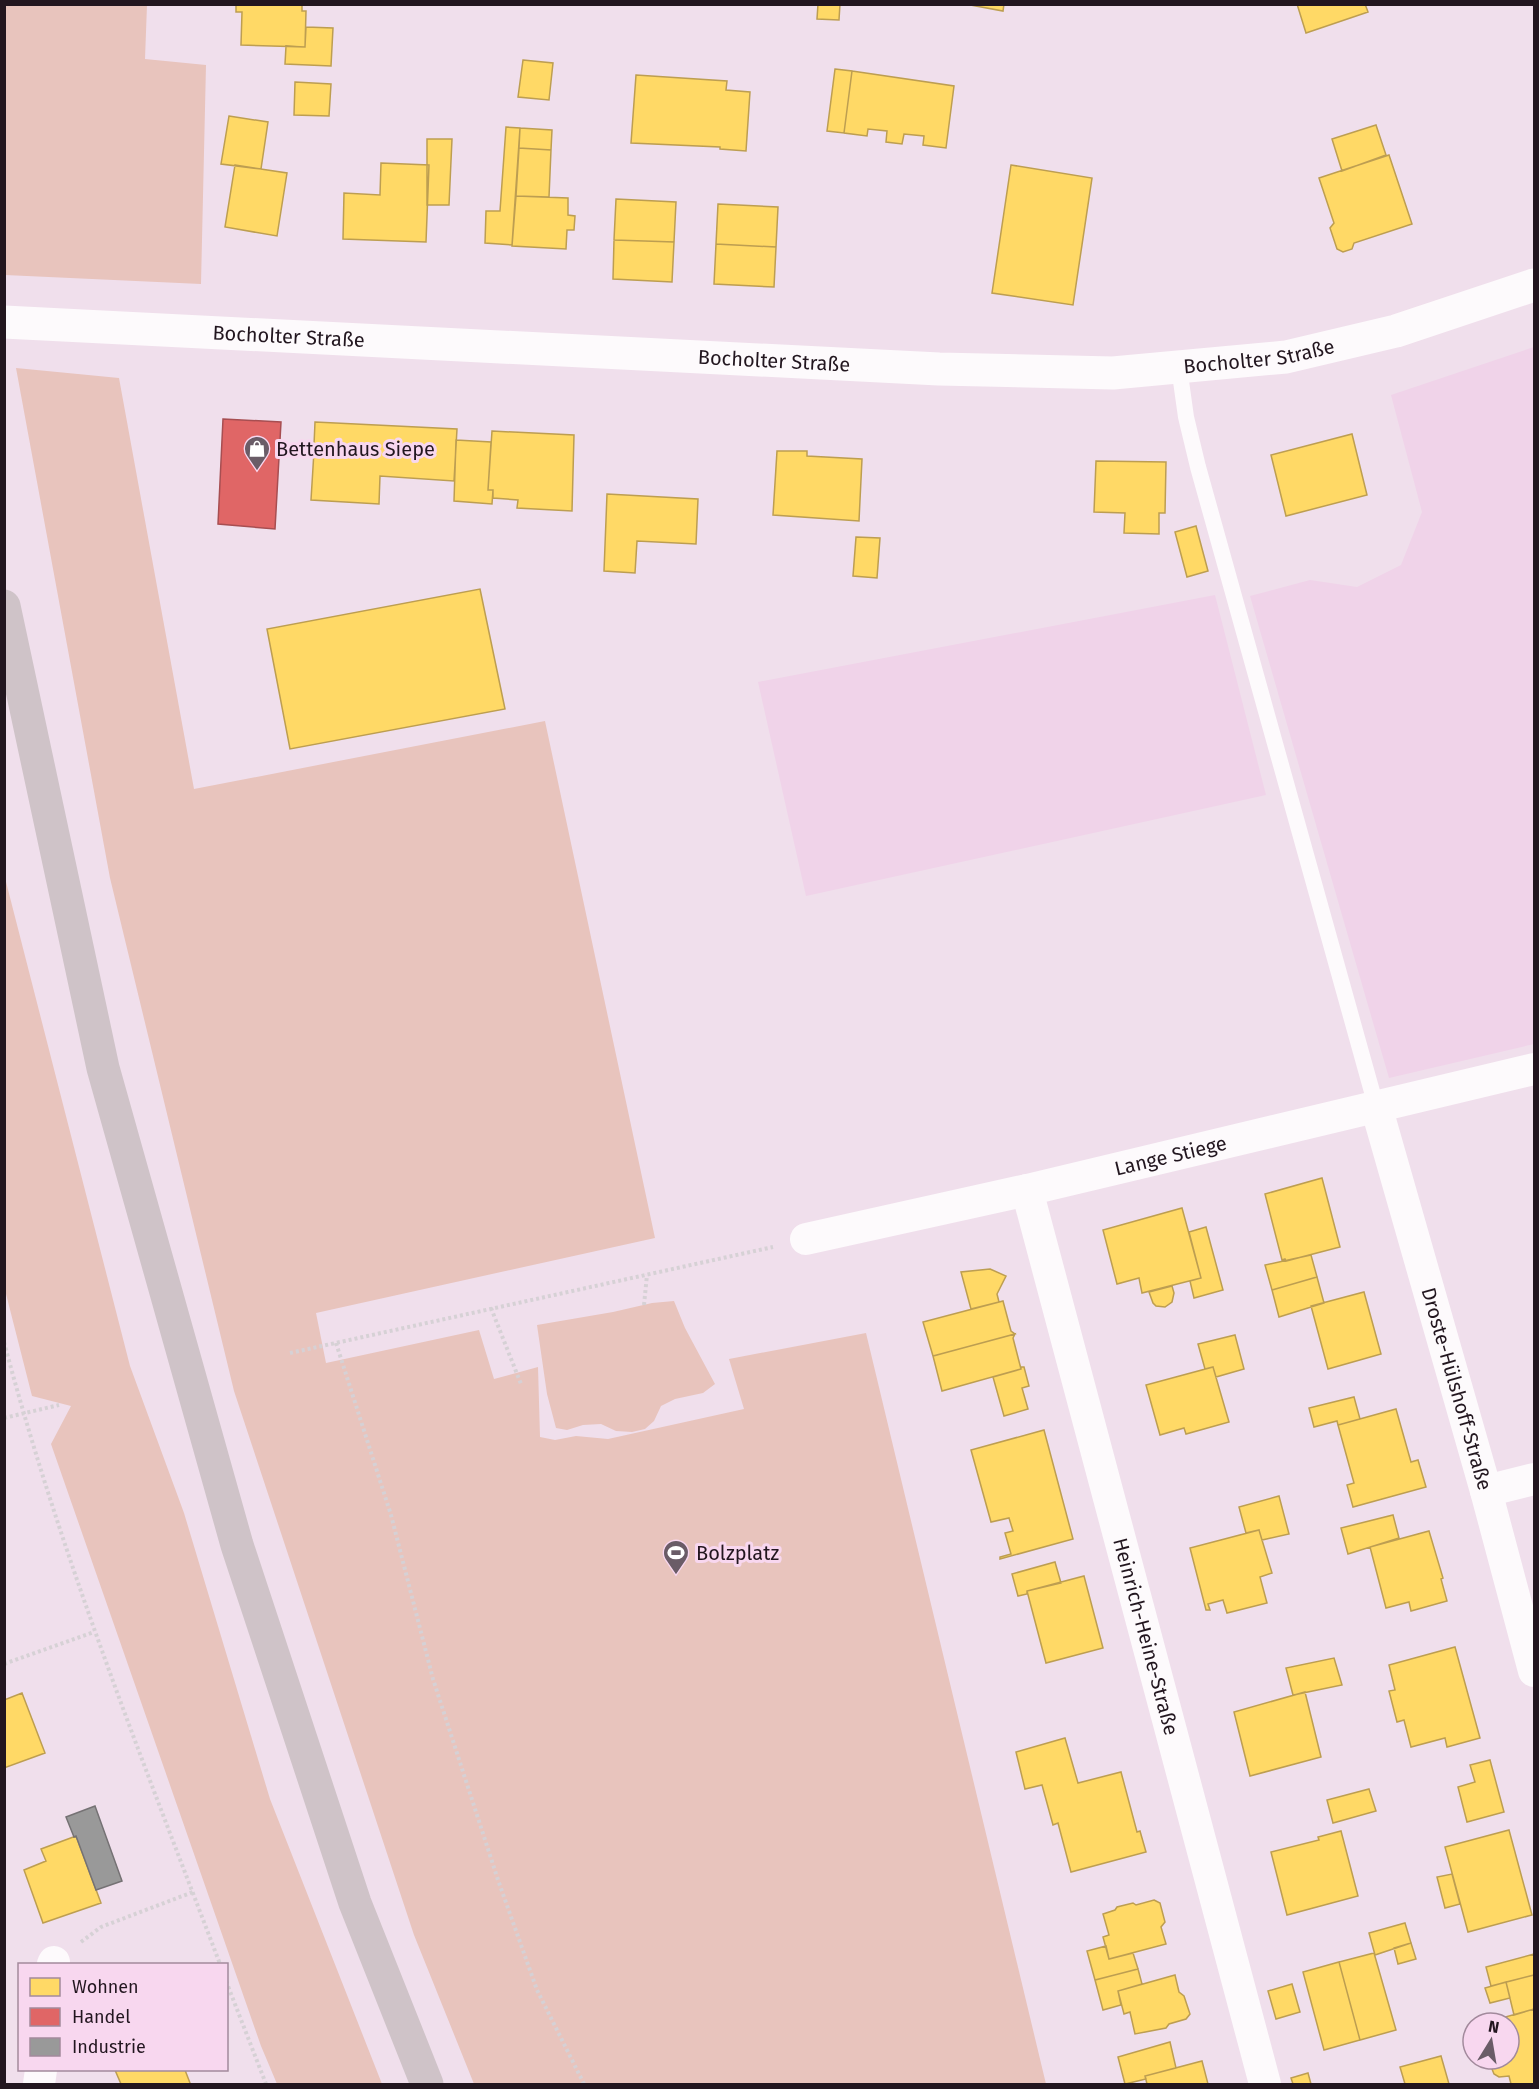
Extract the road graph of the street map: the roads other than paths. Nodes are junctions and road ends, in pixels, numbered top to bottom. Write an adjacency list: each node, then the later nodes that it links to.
1 (1534, 285): 3 (street, Bocholter Straße)
2 (4, 322): 3 (street, Bocholter Straße)
3 (1179, 368): 6 (lane)
4 (4, 606): 12 (main road)
5 (1534, 1069): 6 (street, Lange Stiege)
6 (1376, 1106): 7 (street, Lange Stiege); 10 (street, Droste-Hülshoff-Straße)
7 (1027, 1190): 8 (street, Lange Stiege); 13 (street, Heinrich-Heine-Straße)
8 (806, 1239)
9 (1534, 1479): 10 (street)
10 (1486, 1491): 11 (street, Droste-Hülshoff-Straße)
11 (1534, 1671)
12 (427, 2085)
13 (1265, 2085)

